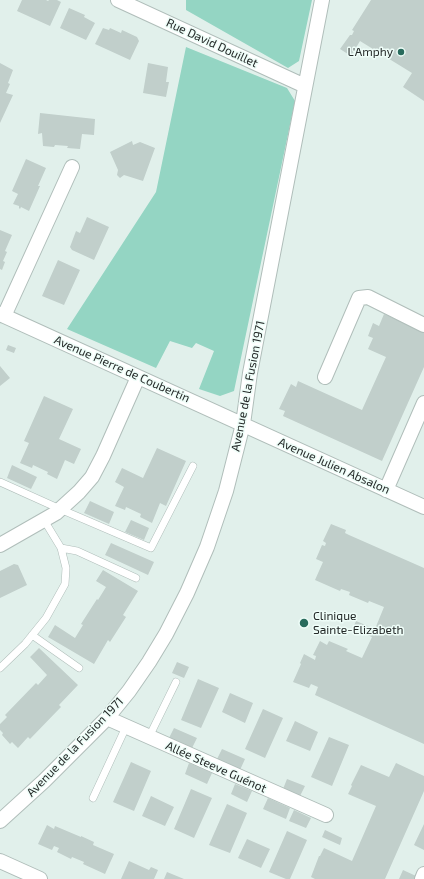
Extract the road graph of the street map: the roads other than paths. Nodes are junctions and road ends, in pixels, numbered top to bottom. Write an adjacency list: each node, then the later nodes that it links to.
1 (118, 0): 3 (street, Rue David Douillet)
2 (322, 0): 3 (street, Avenue de la Fusion 1971)
3 (305, 86): 10 (street, Avenue de la Fusion 1971)
4 (72, 167): 5 (street)
5 (2, 315): 7 (street, Avenue Pierre de Coubertin)
6 (424, 324): 8 (street)
7 (138, 377): 10 (street, Avenue Pierre de Coubertin); 15 (street)
8 (325, 377)
9 (424, 403): 13 (street)
10 (243, 424): 13 (street, Avenue Julien Absalon); 24 (street, Avenue de la Fusion 1971)
11 (193, 466): 15 (lane)
12 (0, 482): 15 (lane)
13 (386, 490): 14 (street, Avenue Julien Absalon)
14 (424, 507)
15 (60, 510): 16 (street)
16 (44, 520): 17 (street); 18 (lane)
17 (0, 545)
18 (61, 548): 19 (lane); 20 (lane)
19 (136, 578)
20 (32, 635): 21 (lane); 22 (lane)
21 (0, 668)
22 (79, 668)
23 (176, 682): 26 (lane)
24 (107, 718): 25 (street, Allée Steeve Guénot); 29 (street, Avenue de la Fusion 1971)
25 (126, 727): 26 (street, Allée Steeve Guénot); 27 (lane)
26 (149, 737): 28 (street, Allée Steeve Guénot)
27 (93, 798)
28 (326, 815)
29 (0, 821)
30 (0, 861): 32 (street)
31 (424, 874): 33 (street)
32 (40, 879)
33 (422, 879)

